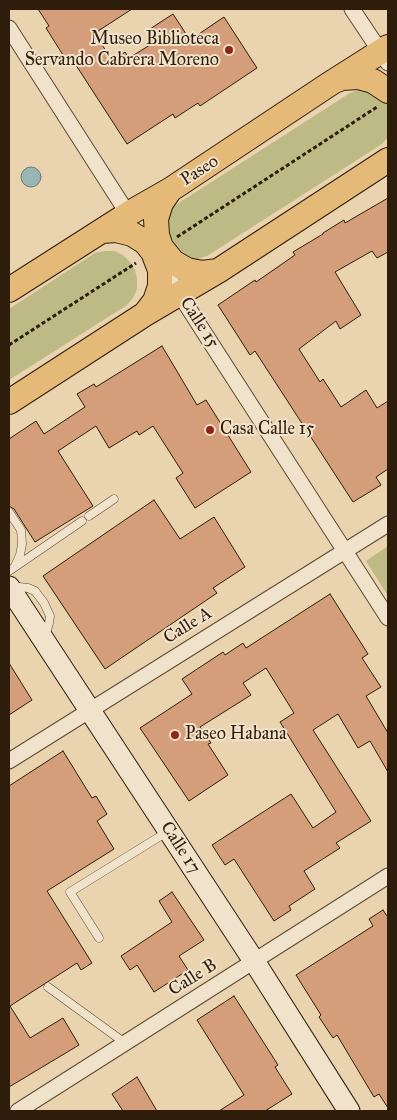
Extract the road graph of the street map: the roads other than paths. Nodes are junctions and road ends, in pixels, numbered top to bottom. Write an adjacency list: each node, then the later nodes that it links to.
1 (352, 9): 3 (street)
2 (9, 28): 8 (street, Calle 15)
3 (386, 54): 4 (main road, Paseo)
4 (328, 85): 5 (main road); 7 (main road, Paseo)
5 (384, 99)
6 (388, 160): 11 (main road)
7 (170, 190): 8 (main road, Paseo); 10 (main road)
8 (128, 214): 9 (main road, Paseo); 10 (street, Calle 15)
9 (102, 231): 10 (main road); 12 (main road, Paseo)
10 (157, 250): 11 (main road); 13 (street, Calle 15); 14 (main road)
11 (218, 271): 13 (main road)
12 (9, 290)
13 (180, 293): 14 (main road); 21 (street, Calle 15)
14 (145, 314): 15 (main road)
15 (9, 402)
16 (114, 499): 18 (lane)
17 (9, 512): 22 (lane)
18 (89, 516)
19 (82, 521): 22 (lane)
20 (388, 524): 21 (street, Calle A)
21 (346, 550): 23 (street, Calle 15); 24 (street, Calle A)
22 (11, 578): 24 (street, Calle 17)
23 (388, 618)
24 (90, 710): 25 (street, Calle A); 26 (street, Calle 17)
25 (9, 761)
26 (169, 831): 28 (lane); 29 (street, Calle 17)
27 (388, 876): 29 (street, Calle B)
28 (99, 938)
29 (254, 961): 31 (street, Calle B); 33 (street, Calle 17)
30 (48, 987): 31 (lane)
31 (125, 1043): 32 (street, Calle B)
32 (18, 1111)
33 (349, 1111)

